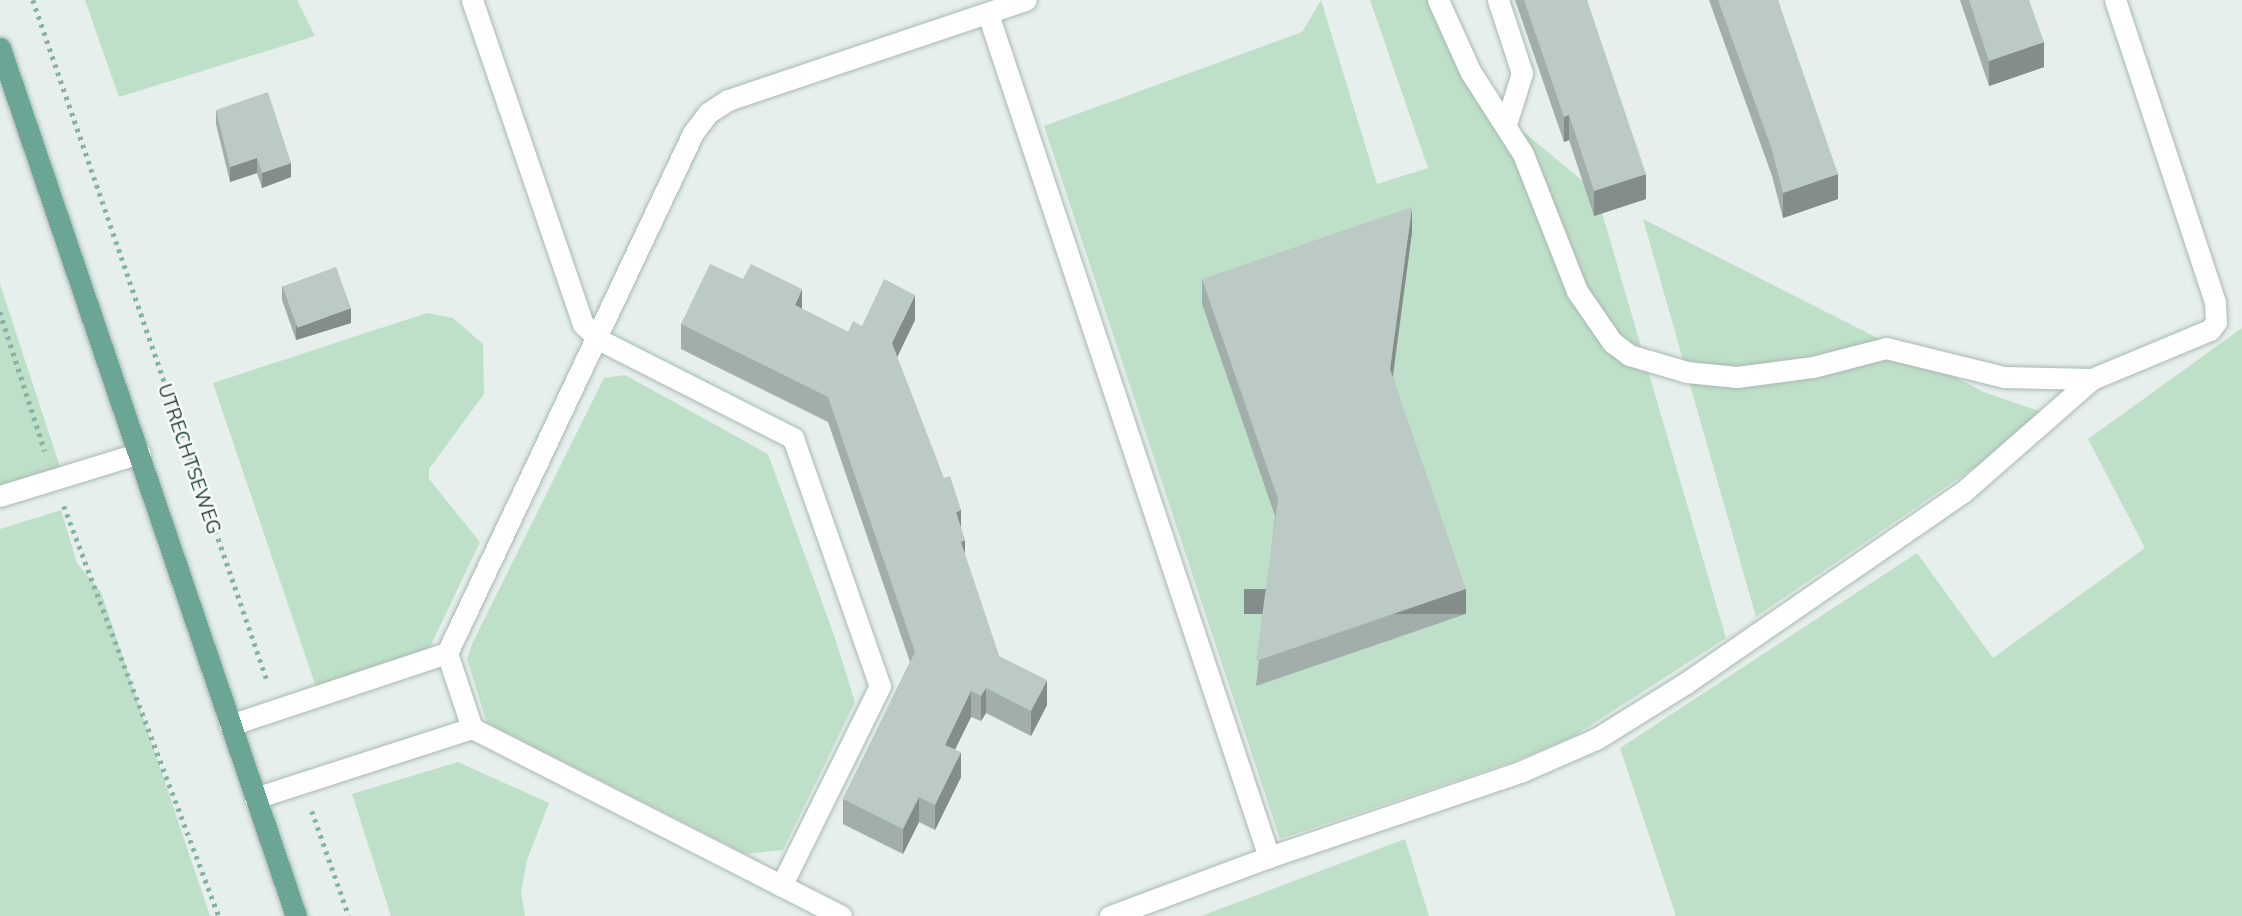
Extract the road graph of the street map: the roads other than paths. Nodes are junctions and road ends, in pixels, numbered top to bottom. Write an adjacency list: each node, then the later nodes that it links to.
1 (472, 0): 9 (street)
2 (1026, 0): 6 (street)
3 (1438, 0): 8 (street)
4 (1498, 0): 8 (street)
5 (2115, 0): 10 (street)
6 (988, 14): 9 (street); 17 (street)
7 (0, 48): 11 (main road)
8 (1506, 124): 10 (street)
9 (598, 339): 13 (street); 18 (street)
10 (2092, 379): 17 (street)
11 (140, 453): 12 (street); 14 (main road)
12 (0, 495)
13 (447, 653): 14 (street); 15 (street)
14 (230, 725): 16 (main road)
15 (471, 728): 16 (street); 18 (street)
16 (255, 798): 19 (main road)
17 (1269, 857): 21 (street)
18 (781, 886): 20 (street)
19 (296, 916)
20 (841, 916)
21 (1110, 916)

